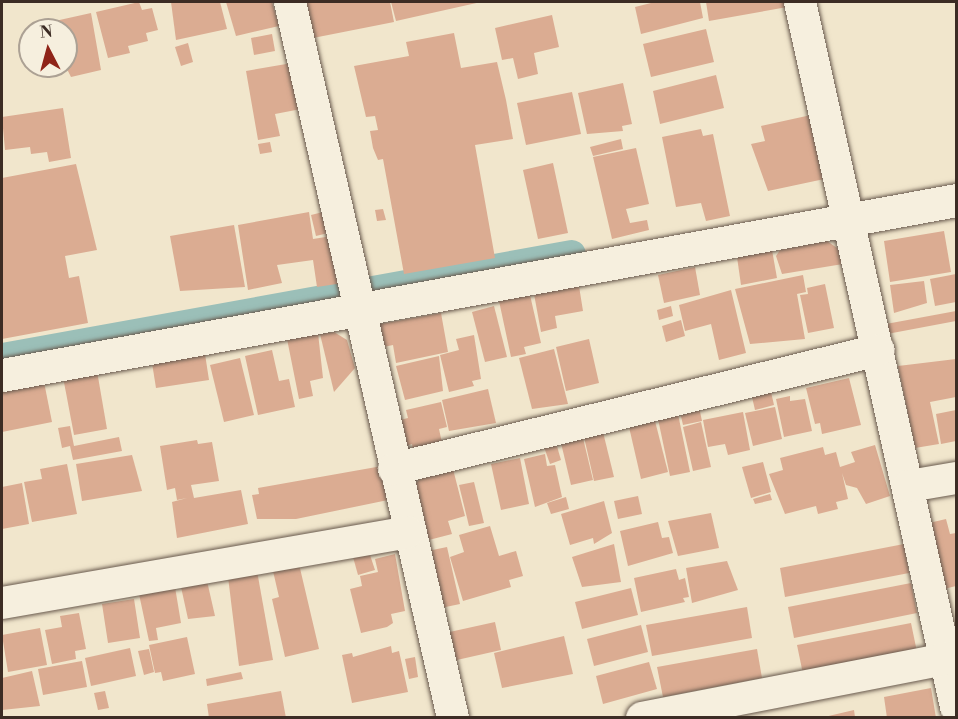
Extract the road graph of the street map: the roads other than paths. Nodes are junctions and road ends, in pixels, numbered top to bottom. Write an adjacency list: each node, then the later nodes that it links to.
1 (290, 2): 5 (street)
2 (800, 2): 4 (street)
3 (957, 200): 4 (street)
4 (846, 219): 5 (street); 6 (street)
5 (362, 308): 7 (street); 8 (street)
6 (879, 350): 8 (street); 10 (street)
7 (2, 375)
8 (394, 469): 11 (street)
9 (957, 478): 10 (street)
10 (909, 486): 13 (street)
11 (408, 532): 12 (street); 15 (street)
12 (2, 603)
13 (952, 657): 14 (street); 16 (street)
14 (957, 707)
15 (453, 717)
16 (642, 717)

